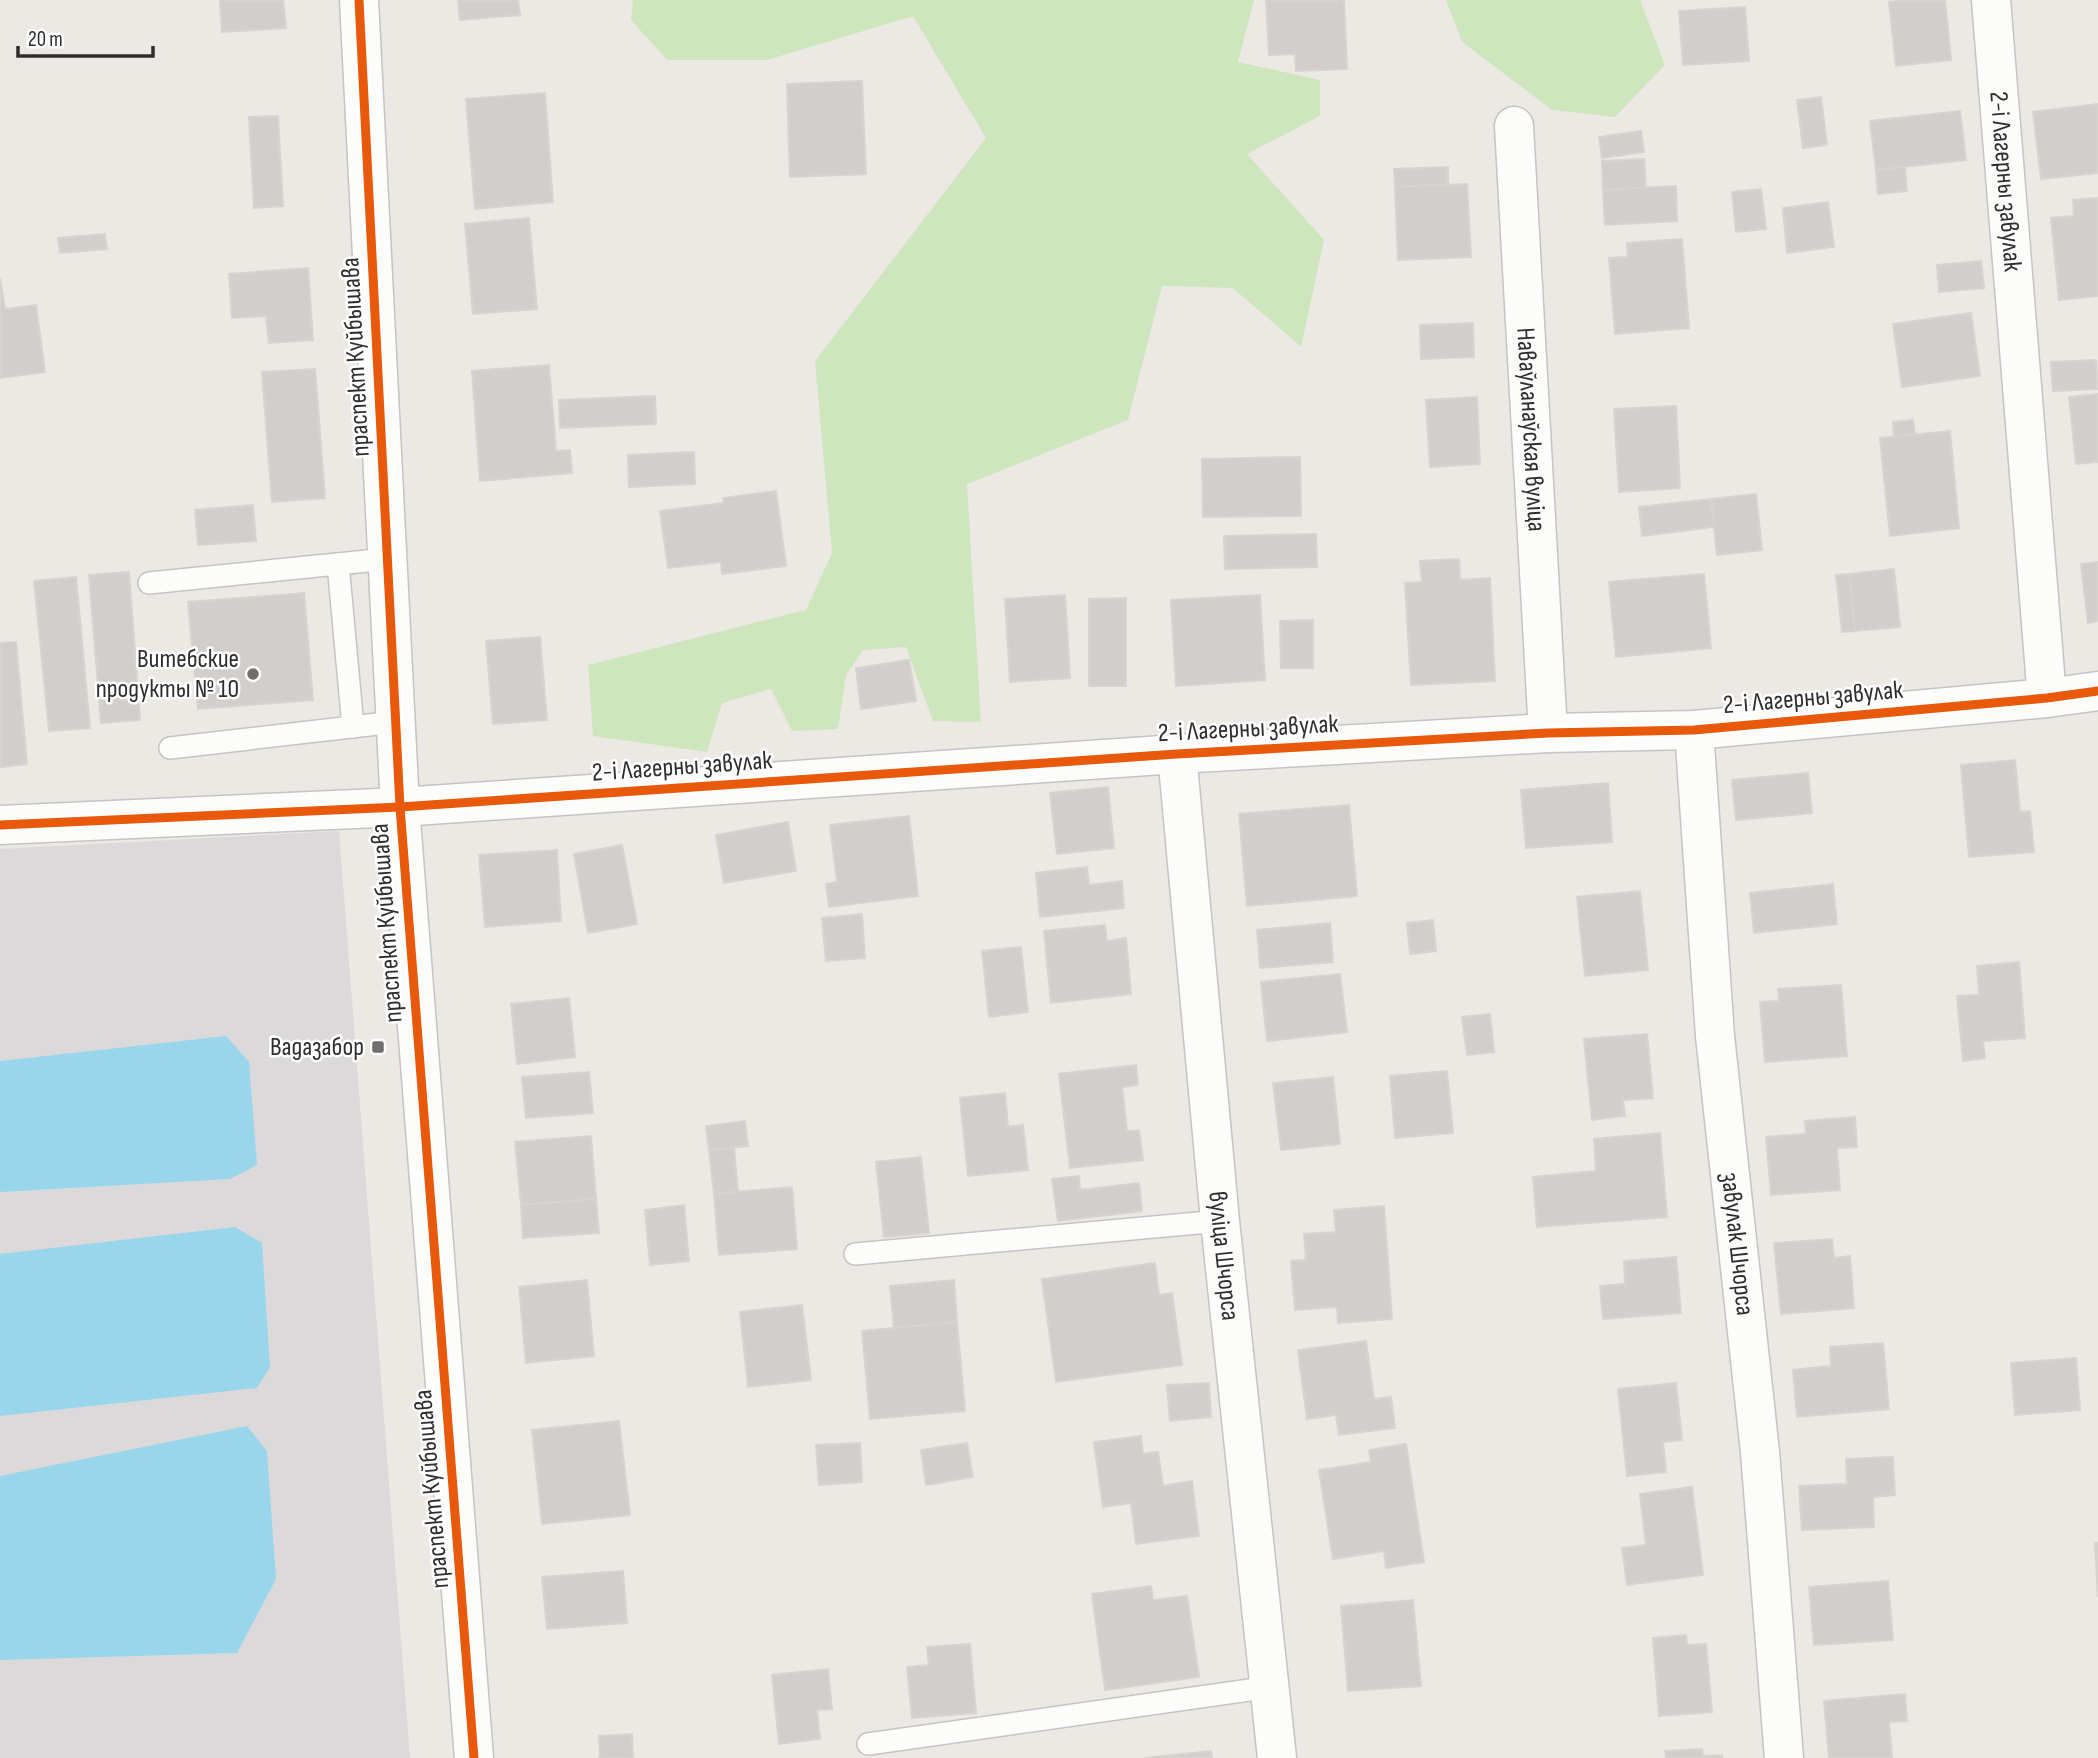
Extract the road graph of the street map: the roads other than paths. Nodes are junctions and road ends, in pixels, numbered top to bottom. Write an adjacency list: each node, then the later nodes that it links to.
1 (359, 0): 4 (street, праспект Куйбышава)
2 (1991, 0): 8 (street, 2-і Лагерны завулак)
3 (1514, 126): 12 (street, Наваўланаўская вуліца)
4 (387, 559): 5 (lane); 9 (street, праспект Куйбышава)
5 (338, 564): 6 (lane); 10 (lane)
6 (149, 583)
7 (2098, 691): 8 (street, 2-і Лагерны завулак)
8 (2047, 698): 11 (street, 2-і Лагерны завулак)
9 (395, 722): 10 (lane); 15 (street, праспект Куйбышава)
10 (353, 727): 13 (lane)
11 (1694, 730): 12 (street, 2-і Лагерны завулак); 23 (street, завулак Шчорса)
12 (1548, 733): 14 (street, 2-і Лагерны завулак)
13 (170, 748)
14 (1177, 754): 15 (street, 2-і Лагерны завулак); 17 (street, вуліца Шчорса)
15 (400, 807): 16 (street, 2-і Лагерны завулак); 21 (street, праспект Куйбышава)
16 (0, 825)
17 (1220, 1222): 18 (lane); 19 (street, вуліца Шчорса)
18 (855, 1254)
19 (1271, 1687): 20 (lane); 22 (street, вуліца Шчорса)
20 (868, 1744)
21 (474, 1758)
22 (1277, 1758)
23 (1784, 1758)

